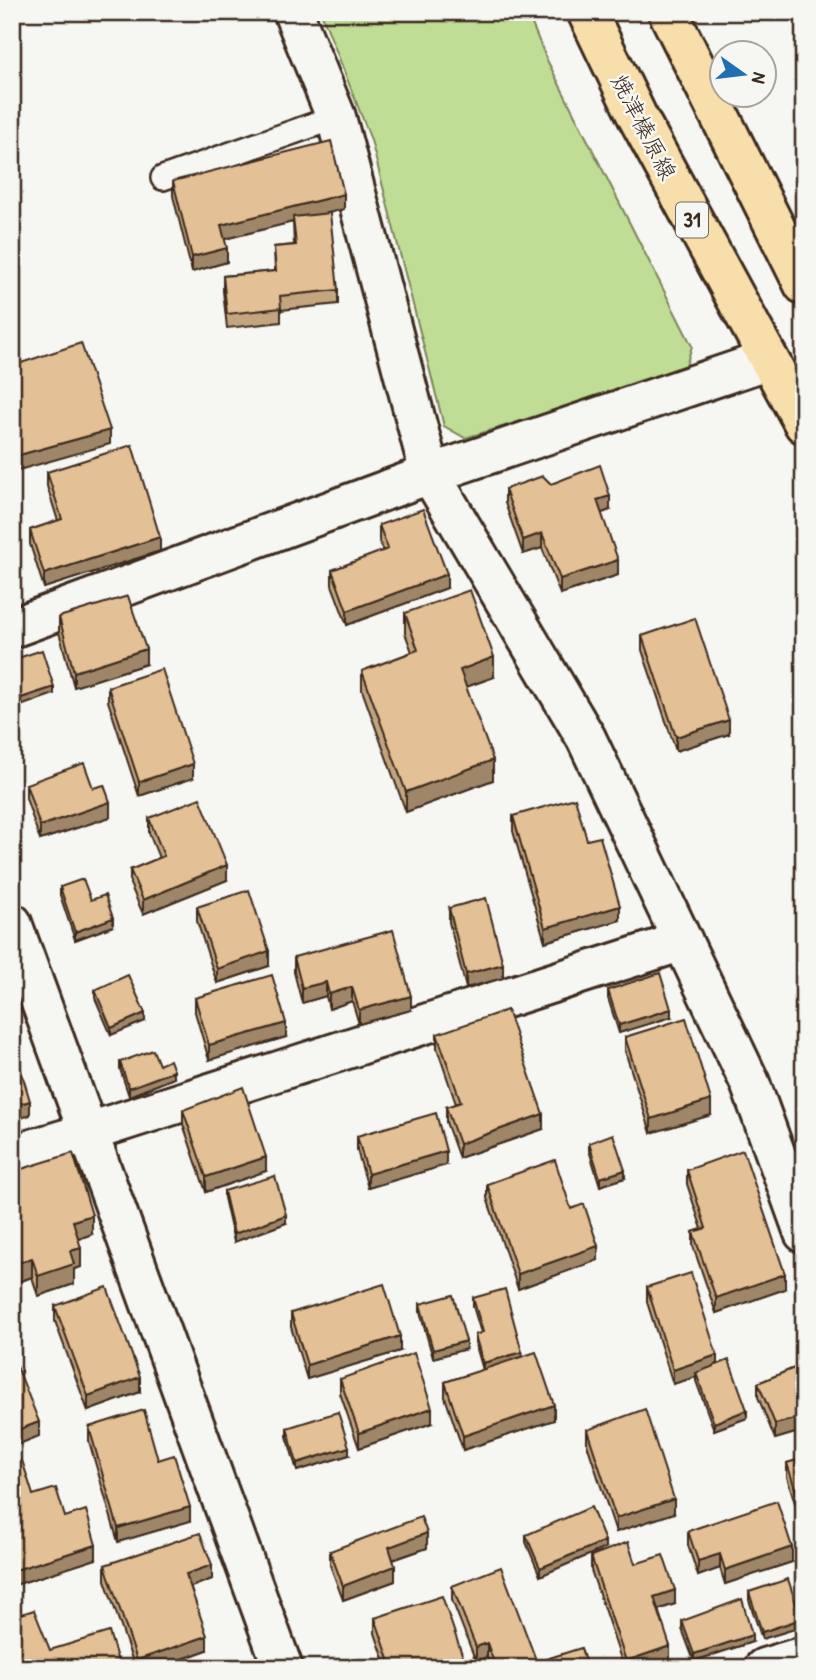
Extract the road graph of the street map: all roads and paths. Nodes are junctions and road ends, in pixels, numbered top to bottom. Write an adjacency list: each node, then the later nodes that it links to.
1 (293, 12): 4 (street)
2 (587, 12): 7 (main road, 焼津榛原線 / 31)
3 (668, 12): 6 (main road)
4 (336, 117): 5 (lane); 9 (street)
5 (163, 178)
6 (804, 285)
7 (767, 360): 8 (main road, 焼津榛原線 / 31); 9 (street)
8 (804, 424)
9 (430, 474): 10 (street); 12 (street)
10 (12, 628)
11 (12, 923): 13 (street)
12 (683, 941): 13 (street); 15 (street)
13 (89, 1132): 14 (street); 17 (street)
14 (12, 1154)
15 (804, 1233)
16 (804, 1656): 18 (street)
17 (283, 1668)
18 (764, 1668)

